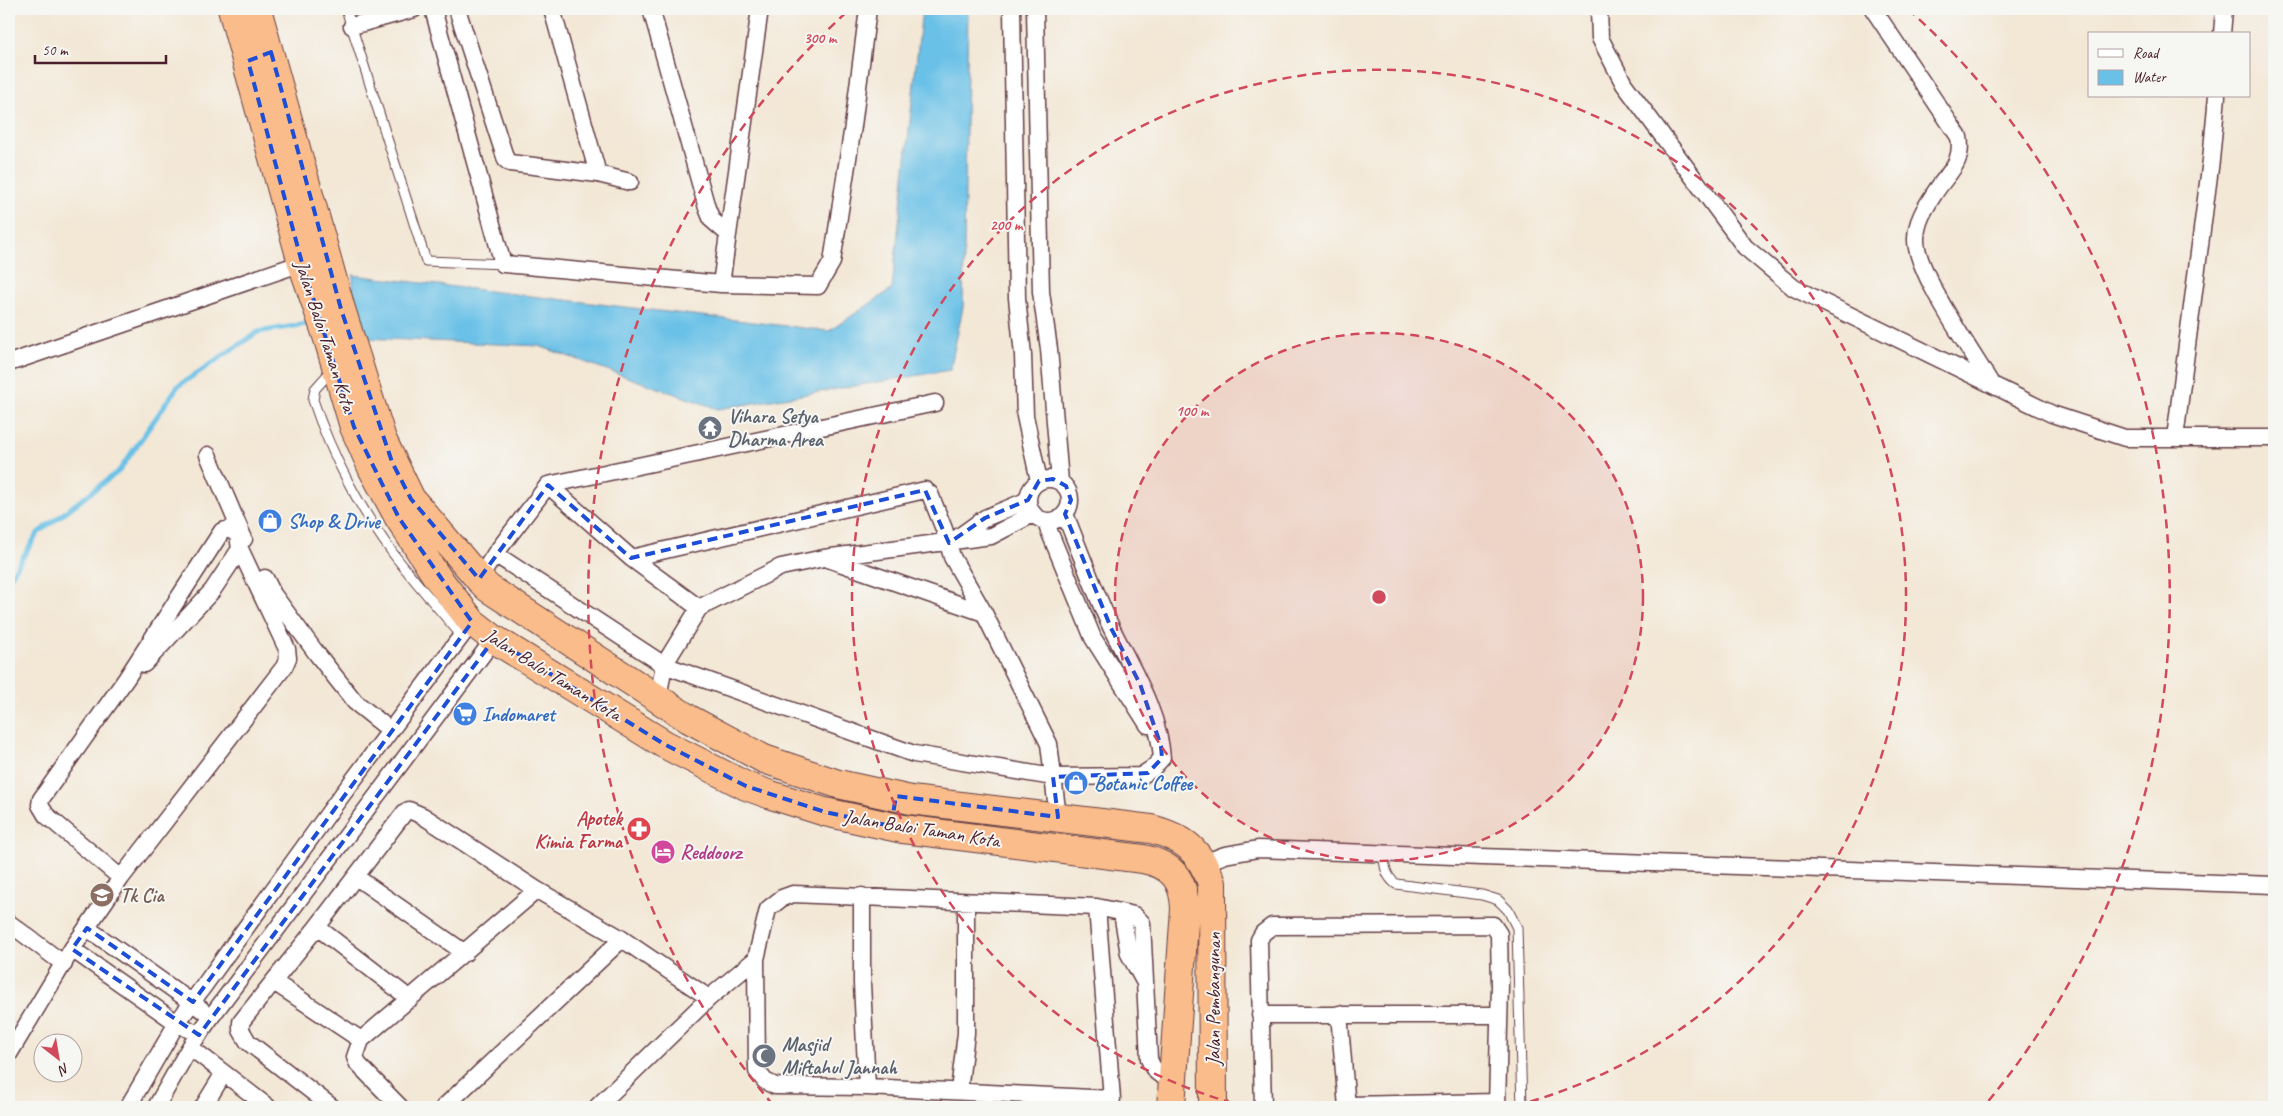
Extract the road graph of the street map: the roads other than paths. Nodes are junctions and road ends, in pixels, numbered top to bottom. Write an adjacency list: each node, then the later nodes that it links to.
1 (232, 9): 18 (highway, Jalan Baloi Taman Kota)
2 (257, 9): 18 (highway, Jalan Baloi Taman Kota)
3 (346, 9): 16 (lane)
4 (414, 9): 16 (street)
5 (433, 9): 24 (street)
6 (457, 9): 20 (street)
7 (552, 9): 20 (street)
8 (652, 9): 22 (street)
9 (868, 9): 25 (street)
10 (1012, 9): 33 (street)
11 (1035, 9): 34 (street)
12 (1599, 9): 28 (street)
13 (1873, 9): 28 (street)
14 (2224, 9): 17 (street)
15 (758, 12): 22 (street)
16 (352, 26): 24 (lane)
17 (2222, 32)
18 (259, 57): 23 (highway, Jalan Baloi Taman Kota); 26 (highway, Jalan Baloi Taman Kota)
19 (2217, 98): 30 (street)
20 (598, 174): 21 (street)
21 (630, 182)
22 (728, 232): 25 (street)
23 (302, 264): 26 (highway, Jalan Baloi Taman Kota); 27 (street)
24 (504, 264): 25 (street)
25 (721, 284)
26 (334, 321): 43 (highway, Jalan Baloi Taman Kota); 46 (highway, Jalan Baloi Taman Kota)
27 (9, 363)
28 (1991, 384): 30 (street)
29 (936, 403): 35 (street)
30 (2175, 438): 31 (street)
31 (2274, 438)
32 (208, 455): 51 (street)
33 (1039, 481): 34 (street); 36 (street)
34 (1060, 482): 37 (street)
35 (548, 486): 40 (street); 41 (street)
36 (1035, 511): 37 (street); 38 (street); 52 (street)
37 (1065, 514): 52 (street)
38 (949, 543): 41 (street); 42 (street); 45 (street)
39 (240, 549): 49 (street); 49 (street); 60 (street)
40 (496, 554): 43 (street); 48 (street)
41 (631, 558): 44 (street)
42 (824, 558): 44 (street); 45 (street)
43 (479, 579): 50 (highway, Jalan Baloi Taman Kota)
44 (699, 608): 48 (street)
45 (984, 613): 53 (street)
46 (467, 629): 47 (highway, Jalan Baloi Taman Kota); 51 (street)
47 (494, 639): 56 (highway, Jalan Baloi Taman Kota); 83 (street)
48 (664, 665): 50 (street); 53 (street)
49 (126, 679): 60 (street)
50 (658, 698): 54 (highway, Jalan Baloi Taman Kota)
51 (390, 730): 79 (street)
52 (1161, 746): 53 (street)
53 (1053, 777): 55 (street)
54 (896, 796): 55 (highway, Jalan Baloi Taman Kota); 56 (highway)
55 (1058, 817): 58 (highway, Jalan Baloi Taman Kota)
56 (891, 826): 67 (highway, Jalan Baloi Taman Kota)
57 (1384, 853): 58 (street); 61 (street); 105 (lane)
58 (1204, 863): 63 (highway, Jalan Baloi Taman Kota)
59 (356, 877): 62 (street); 69 (street); 73 (street)
60 (122, 878): 70 (street)
61 (2274, 885)
62 (537, 890): 71 (street); 73 (street)
63 (1213, 891): 103 (highway, Jalan Pembangunan)
64 (862, 896): 65 (street); 74 (street); 90 (street)
65 (966, 902): 66 (street); 91 (street)
66 (1097, 907): 88 (street); 91 (street)
67 (1185, 909): 88 (highway, Jalan Pembangunan)
68 (9, 923): 75 (street)
69 (317, 927): 76 (street); 78 (street)
70 (87, 928): 72 (street); 79 (street)
71 (622, 939): 77 (street); 100 (street)
72 (72, 949): 75 (street); 84 (street)
73 (465, 953): 78 (street)
74 (756, 959): 77 (street); 90 (street)
75 (64, 964): 87 (street)
76 (274, 982): 85 (street); 98 (street)
77 (709, 998): 101 (street)
78 (410, 999): 85 (street)
79 (193, 1002): 83 (street); 84 (street)
80 (1339, 1014): 81 (street); 82 (street); 93 (street)
81 (1260, 1015): 82 (street); 104 (street)
82 (1499, 1015): 92 (street)
83 (211, 1017): 86 (street)
84 (177, 1023): 86 (street); 94 (street)
85 (361, 1040): 99 (street)
86 (195, 1041): 89 (street); 95 (street)
87 (9, 1054)
88 (1164, 1068): 102 (highway, Jalan Pembangunan)
89 (224, 1073): 96 (street); 97 (street)
90 (867, 1087): 91 (street)
91 (959, 1091)
92 (1497, 1104): 93 (street)
93 (1347, 1106)
94 (128, 1107)
95 (156, 1107)
96 (203, 1107)
97 (268, 1107)
98 (332, 1107)
99 (400, 1107)
100 (444, 1107)
101 (597, 1107)
102 (1171, 1107)
103 (1213, 1107)
104 (1263, 1107)
105 (1522, 1107)

